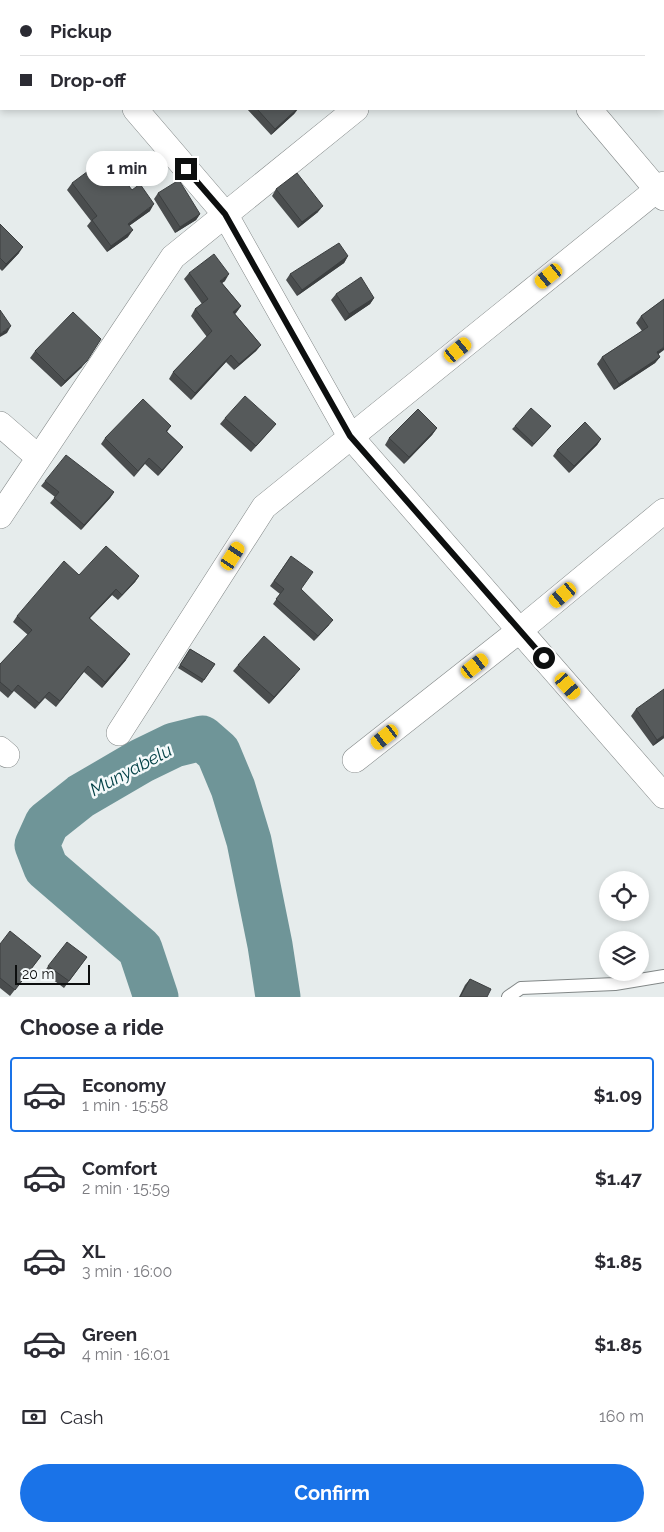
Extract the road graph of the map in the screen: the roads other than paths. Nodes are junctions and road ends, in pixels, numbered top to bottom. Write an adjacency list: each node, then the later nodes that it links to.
1 (136, 110): 5 (street)
2 (355, 110): 5 (street)
3 (591, 110): 4 (street)
4 (661, 191): 7 (street)
5 (225, 214): 7 (street); 8 (street)
6 (0, 424): 8 (street)
7 (350, 436): 11 (street); 12 (street)
8 (38, 457): 10 (street)
9 (664, 512): 11 (street)
10 (0, 516)
11 (520, 630): 13 (street); 14 (street)
12 (119, 733)
13 (355, 760)
14 (664, 796)
15 (664, 976): 16 (lane)
16 (508, 997)

